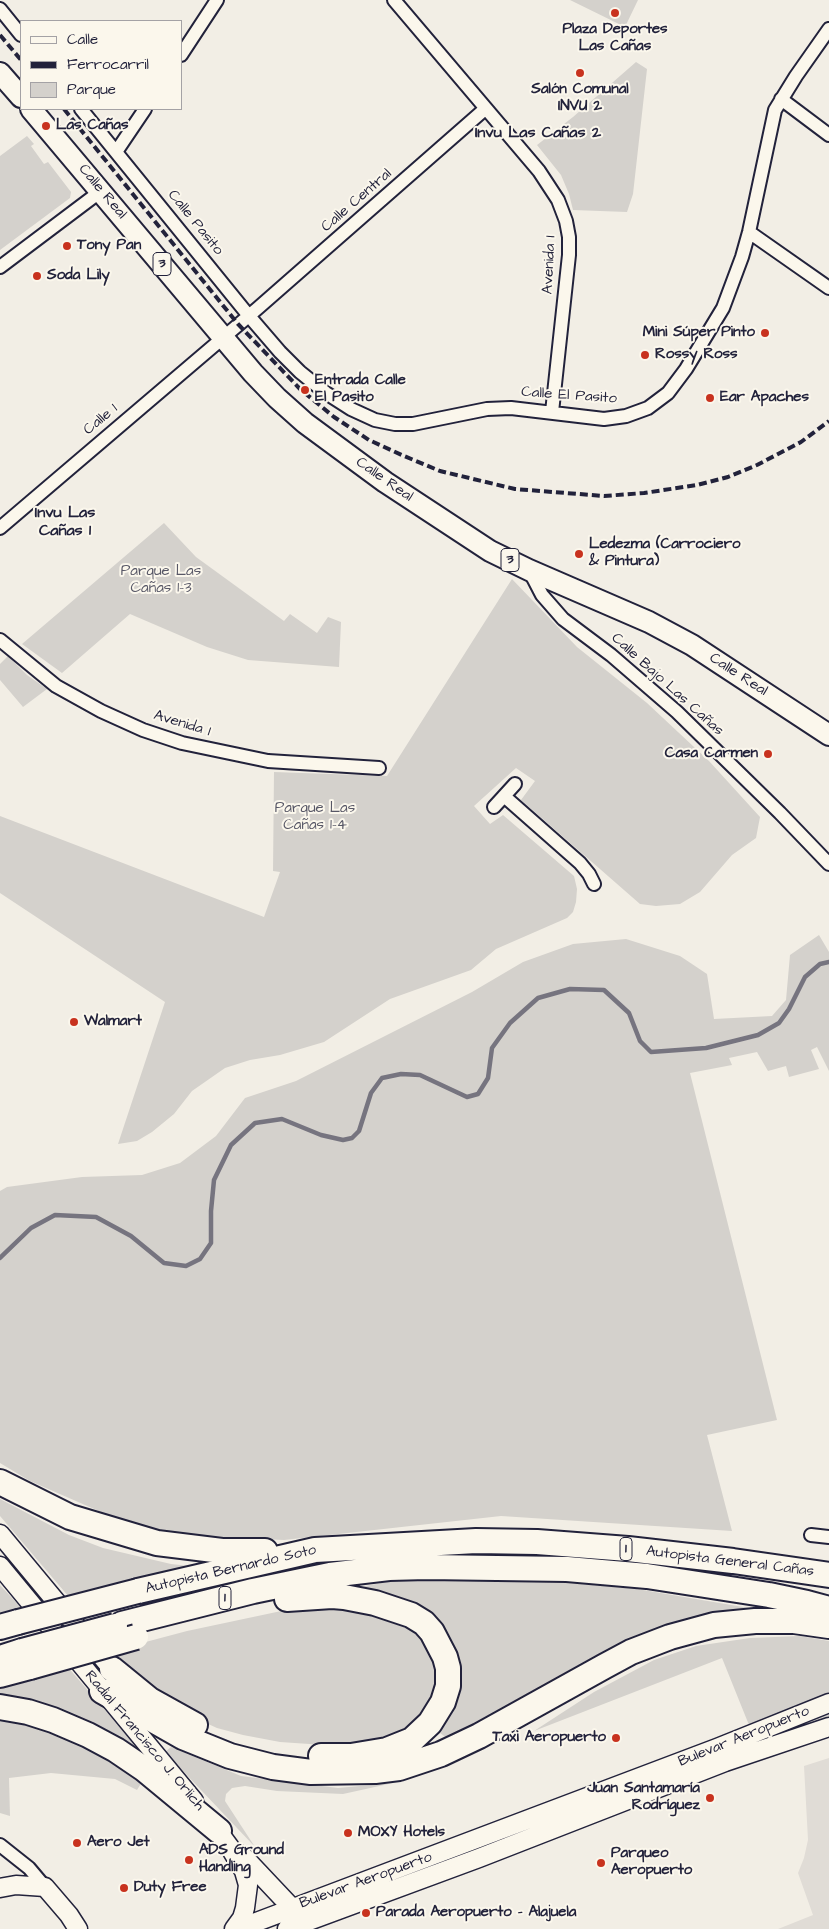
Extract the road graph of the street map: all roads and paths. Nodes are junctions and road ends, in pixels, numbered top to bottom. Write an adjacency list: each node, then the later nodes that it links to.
1 (217, 0): 6 (street)
2 (394, 0): 10 (street, Avenida 1)
3 (0, 9): 5 (street)
4 (829, 29): 9 (street, Calle El Pasito)
5 (20, 34)
6 (182, 52)
7 (2, 77): 8 (main road)
8 (20, 96)
9 (781, 98): 14 (street); 17 (street, Calle El Pasito)
10 (485, 109): 20 (street, Calle Central); 22 (street, Avenida 1)
11 (32, 110): 16 (main road, Calle Real / 3)
12 (82, 110): 15 (street)
13 (144, 110): 15 (street)
14 (829, 135)
15 (116, 152): 20 (street, Calle Pasito)
16 (101, 191): 18 (street); 21 (main road, Calle Real / 3)
17 (749, 232): 19 (street); 22 (street, Calle El Pasito)
18 (0, 267)
19 (829, 288)
20 (249, 316): 21 (street, Calle Central); 22 (street, Calle El Pasito)
21 (223, 338): 23 (street, Calle 1); 24 (main road, Calle Real / 3)
22 (552, 412)
23 (0, 528)
24 (529, 570): 26 (main road, Calle Real / 3); 31 (street, Calle Bajo Las Cañas)
25 (0, 640): 27 (street, Avenida 1)
26 (829, 735)
27 (380, 768)
28 (515, 784): 29 (street)
29 (504, 796): 30 (street); 32 (street)
30 (494, 807)
31 (829, 864)
32 (594, 884)
33 (0, 1482): 37 (highway)
34 (0, 1534): 49 (street, Radial Francisco J. Orlich)
35 (811, 1535): 36 (street)
36 (829, 1537)
37 (314, 1550): 38 (highway, Autopista Bernardo Soto / 1); 47 (highway, Autopista Bernardo Soto / 1, bridge)
38 (424, 1556): 40 (highway, Autopista General Cañas / 1); 41 (highway, Autopista General Cañas / 1); 42 (highway, Autopista General Cañas / 1); 44 (highway, Autopista General Cañas / 1); 45 (highway, Autopista Bernardo Soto / 1)
39 (0, 1566): 51 (street, Radial Francisco J. Orlich)
40 (330, 1575): 45 (highway, Autopista Bernardo Soto / 1)
41 (829, 1575)
42 (363, 1580): 43 (highway, Autopista Bernardo Soto / 1)
43 (287, 1599): 45 (highway, Autopista Bernardo Soto / 1); 49 (highway)
44 (829, 1610)
45 (124, 1624): 47 (highway, Autopista Bernardo Soto / 1); 47 (highway, Autopista Bernardo Soto / 1, bridge)
46 (829, 1626): 51 (highway)
47 (14, 1642): 48 (highway, Autopista Bernardo Soto / 1); 50 (highway, Autopista Bernardo Soto / 1)
48 (0, 1658)
49 (112, 1669)
50 (0, 1675)
51 (102, 1691): 55 (street, Radial Francisco J. Orlich)
52 (829, 1702): 59 (street, Bulevar Aeropuerto)
53 (0, 1707): 55 (highway)
54 (829, 1727): 62 (street, Bulevar Aeropuerto)
55 (219, 1831): 59 (street); 61 (street, Radial Francisco J. Orlich)
56 (0, 1845): 57 (street)
57 (44, 1887): 58 (street); 60 (street)
58 (0, 1888)
59 (292, 1908): 61 (street, Bulevar Aeropuerto)
60 (78, 1929)
61 (236, 1929)
62 (287, 1929)

